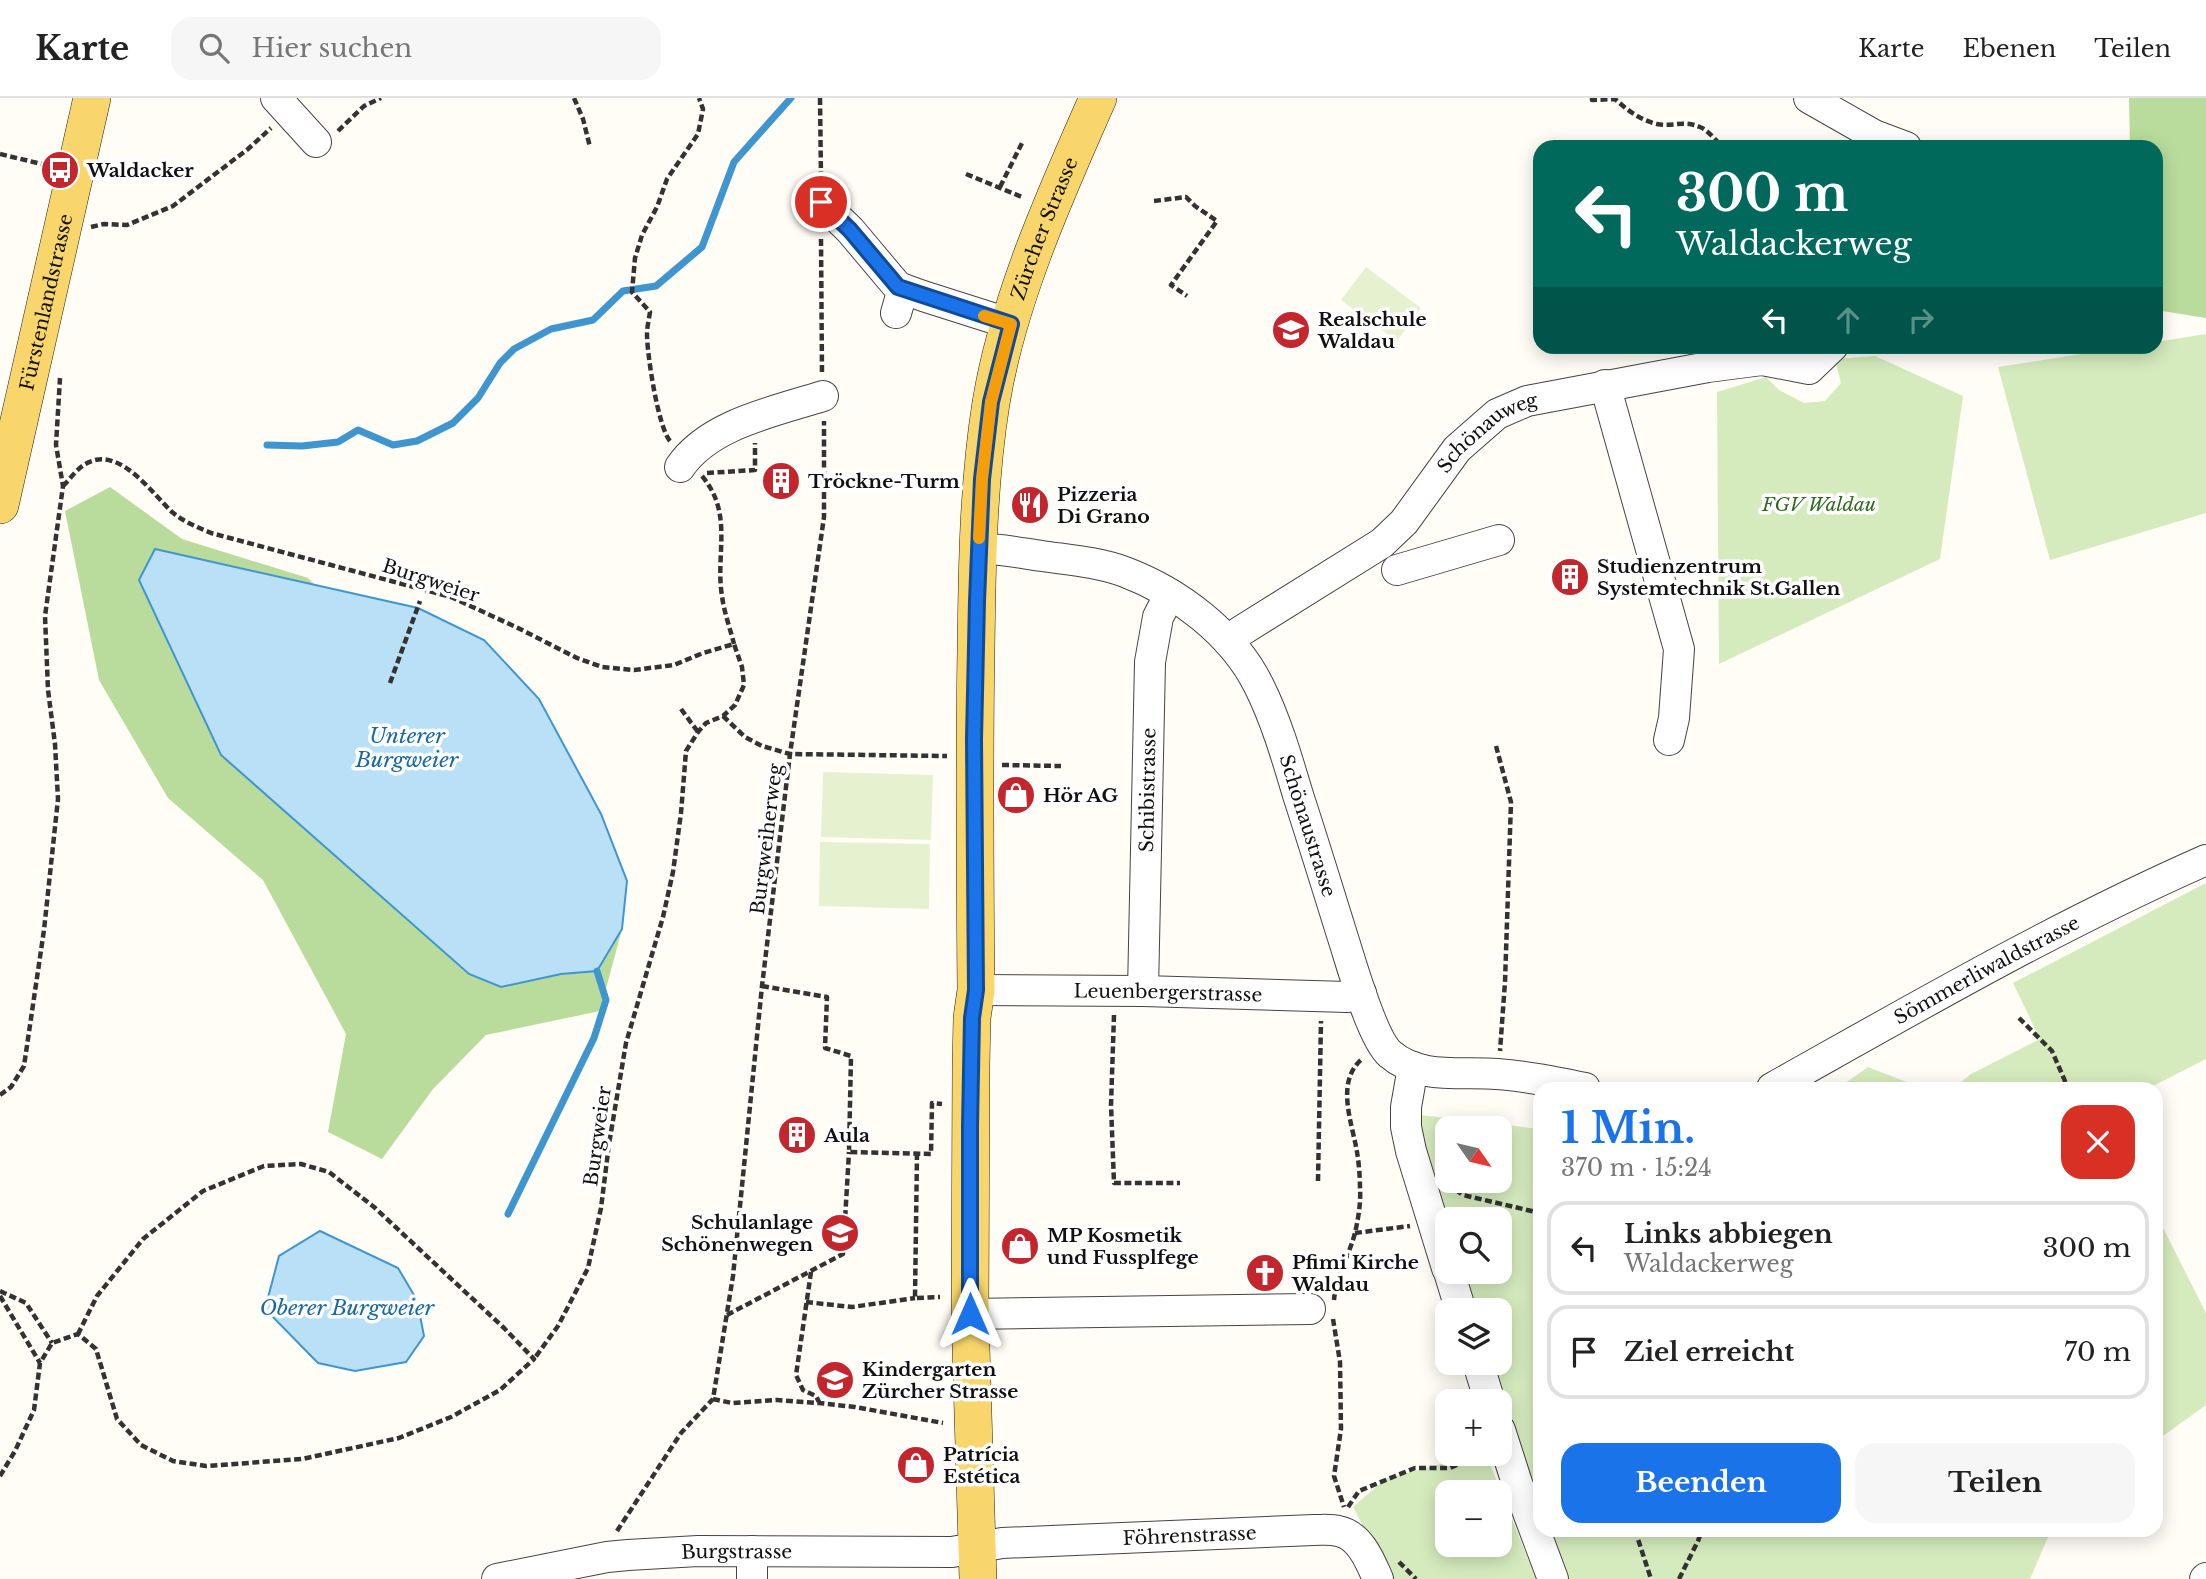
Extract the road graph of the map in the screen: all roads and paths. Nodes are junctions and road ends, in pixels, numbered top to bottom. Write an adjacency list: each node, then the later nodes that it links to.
1 (92, 98): 33 (main road, Fürstenlandstrasse)
2 (382, 98): 13 (path)
3 (574, 98): 14 (path)
4 (699, 98): 25 (path)
5 (820, 98): 21 (path, Burgweiherweg)
6 (1098, 98): 24 (main road, Zürcher Strasse)
7 (1592, 98): 10 (path)
8 (1810, 98): 11 (street)
9 (278, 100): 13 (street); 22 (path)
10 (1714, 140)
11 (1887, 140)
12 (1023, 141): 18 (path)
13 (317, 142)
14 (590, 147)
15 (0, 154): 16 (path)
16 (35, 162)
17 (966, 174): 18 (path)
18 (1000, 187): 19 (path)
19 (1022, 197)
20 (1154, 201): 23 (path)
21 (821, 202): 24 (street); 29 (path, Burgweiherweg)
22 (90, 228)
23 (1187, 296)
24 (1011, 324): 35 (main road, Zürcher Strasse)
25 (647, 333)
26 (1825, 354): 28 (street, Schönauweg)
27 (61, 366): 32 (path)
28 (1605, 385): 39 (street, Schönauweg); 44 (street)
29 (822, 396): 30 (street); 46 (path, Burgweiherweg)
30 (754, 418): 31 (street); 31 (path)
31 (690, 470)
32 (63, 486): 42 (path, Burgweier); 63 (path)
33 (0, 505)
34 (1499, 540): 36 (street)
35 (979, 548): 37 (street, Schönaustrasse); 52 (main road, Zürcher Strasse)
36 (1397, 570)
37 (1170, 594): 39 (street, Schönaustrasse); 53 (street, Schibistrasse)
38 (420, 601): 40 (path)
39 (1228, 641): 54 (street, Schönaustrasse)
40 (390, 683)
41 (681, 709): 43 (path)
42 (723, 716): 43 (path, Burgweier); 46 (path)
43 (698, 732): 84 (path, Burgweier)
44 (1669, 740)
45 (1496, 746): 57 (path)
46 (790, 754): 47 (path); 51 (path, Burgweiherweg)
47 (947, 756)
48 (997, 765): 49 (path)
49 (1061, 766)
50 (2206, 859): 61 (street, Sömmerliwaldstrasse)
51 (762, 986): 65 (path); 81 (path, Burgweiherweg)
52 (976, 990): 53 (street, Leuenbergerstrasse); 79 (main road, Zürcher Strasse)
53 (1129, 991): 55 (street, Leuenbergerstrasse); 68 (path)
54 (1361, 993): 55 (street, Leuenbergerstrasse); 59 (street, Schönaustrasse)
55 (1322, 996): 67 (path)
56 (2019, 1018): 62 (path)
57 (1500, 1052)
58 (1368, 1054): 73 (path)
59 (1413, 1067): 60 (street); 72 (street)
60 (1556, 1082)
61 (1783, 1082)
62 (2065, 1082)
63 (0, 1094)
64 (942, 1104): 66 (path)
65 (849, 1152): 66 (path); 74 (path)
66 (917, 1153): 77 (path)
67 (1318, 1181)
68 (1180, 1183)
69 (1462, 1194): 70 (path)
70 (1533, 1211)
71 (1419, 1224): 73 (path)
72 (1435, 1228)
73 (1355, 1233): 90 (path)
74 (811, 1271): 78 (path); 81 (path)
75 (0, 1291): 83 (path)
76 (0, 1296): 85 (path)
77 (915, 1298): 78 (path); 79 (path)
78 (806, 1302): 87 (path)
79 (955, 1306): 80 (street); 97 (main road, Zürcher Strasse)
80 (1310, 1309)
81 (727, 1315): 86 (path, Burgweiherweg)
82 (78, 1334): 83 (path); 84 (path, Burgweier); 84 (path)
83 (52, 1343): 85 (path)
84 (534, 1359)
85 (40, 1363): 91 (path)
86 (713, 1399): 87 (path); 96 (path)
87 (819, 1403): 88 (path)
88 (943, 1423)
89 (1512, 1464): 92 (street)
90 (1454, 1466)
91 (0, 1476)
92 (1533, 1523)
93 (1538, 1537): 101 (street)
94 (1638, 1537): 102 (path)
95 (1699, 1537): 103 (path)
96 (624, 1557): 98 (street, Burgstrasse); 99 (street, Burgstrasse)
97 (978, 1563): 98 (street, Burgstrasse); 100 (street, Föhrenstrasse)
98 (752, 1565)
99 (497, 1579)
100 (1378, 1579)
101 (1553, 1579)
102 (1651, 1579)
103 (1679, 1579)

